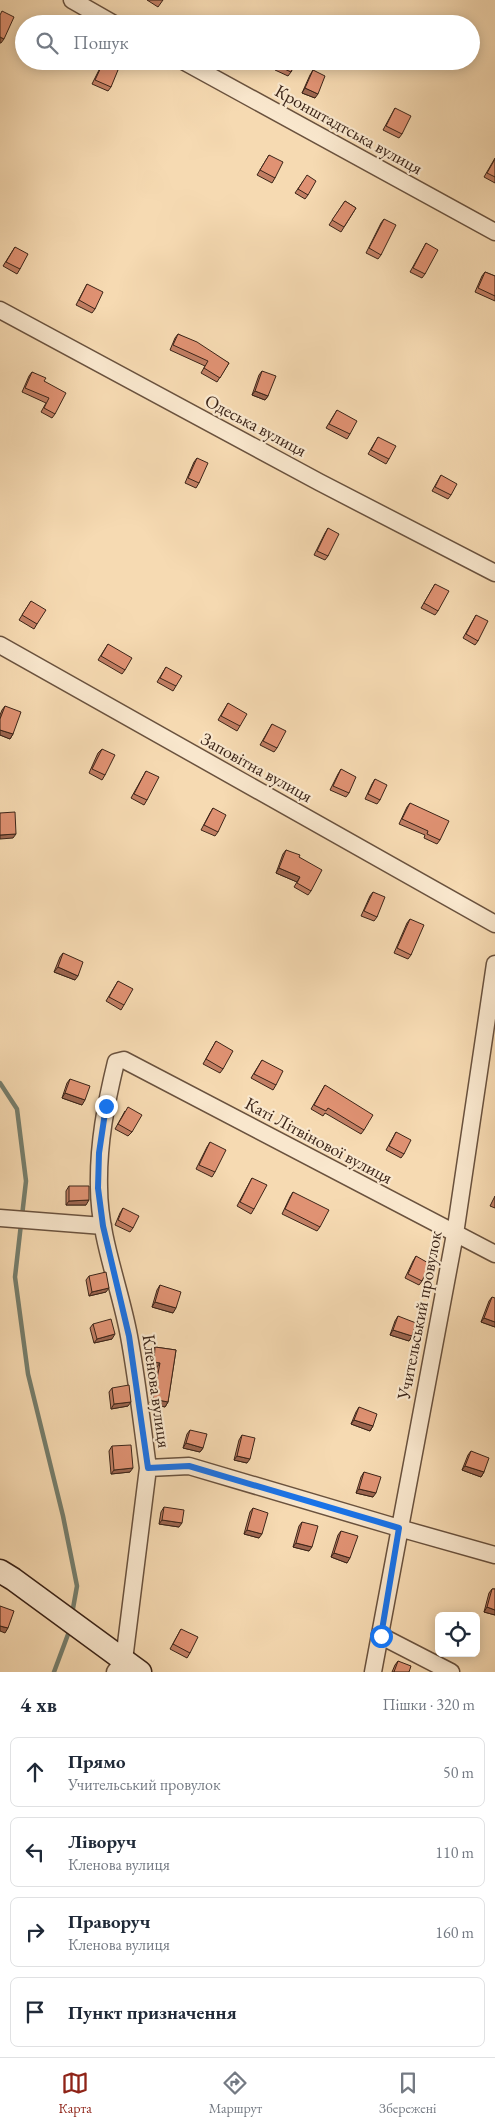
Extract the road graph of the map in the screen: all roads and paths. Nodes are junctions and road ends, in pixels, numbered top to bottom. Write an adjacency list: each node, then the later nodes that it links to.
1 (72, 0): 2 (street)
2 (98, 15)
3 (199, 70): 4 (street, Кронштадтська вулиця)
4 (495, 232)
5 (0, 310): 6 (street, Одеська вулиця)
6 (495, 573)
7 (0, 645): 8 (street, Заповітна вулиця)
8 (495, 924)
9 (495, 964): 13 (street, Учительський провулок)
10 (124, 1060): 12 (street, Кленова вулиця); 13 (street, Каті Літвінової вулиця)
11 (0, 1218): 12 (street)
12 (103, 1226): 15 (street, Кленова вулиця)
13 (455, 1234): 14 (street, Каті Літвінової вулиця); 16 (street, Учительський провулок)
14 (495, 1254)
15 (148, 1468): 16 (street, Кленова вулиця); 20 (street)
16 (399, 1528): 17 (street, Кленова вулиця); 19 (street, Учительський провулок)
17 (495, 1554)
18 (0, 1571): 20 (main road)
19 (381, 1636): 21 (street, Учительський провулок); 22 (street)
20 (126, 1668)
21 (373, 1672)
22 (451, 1672)

